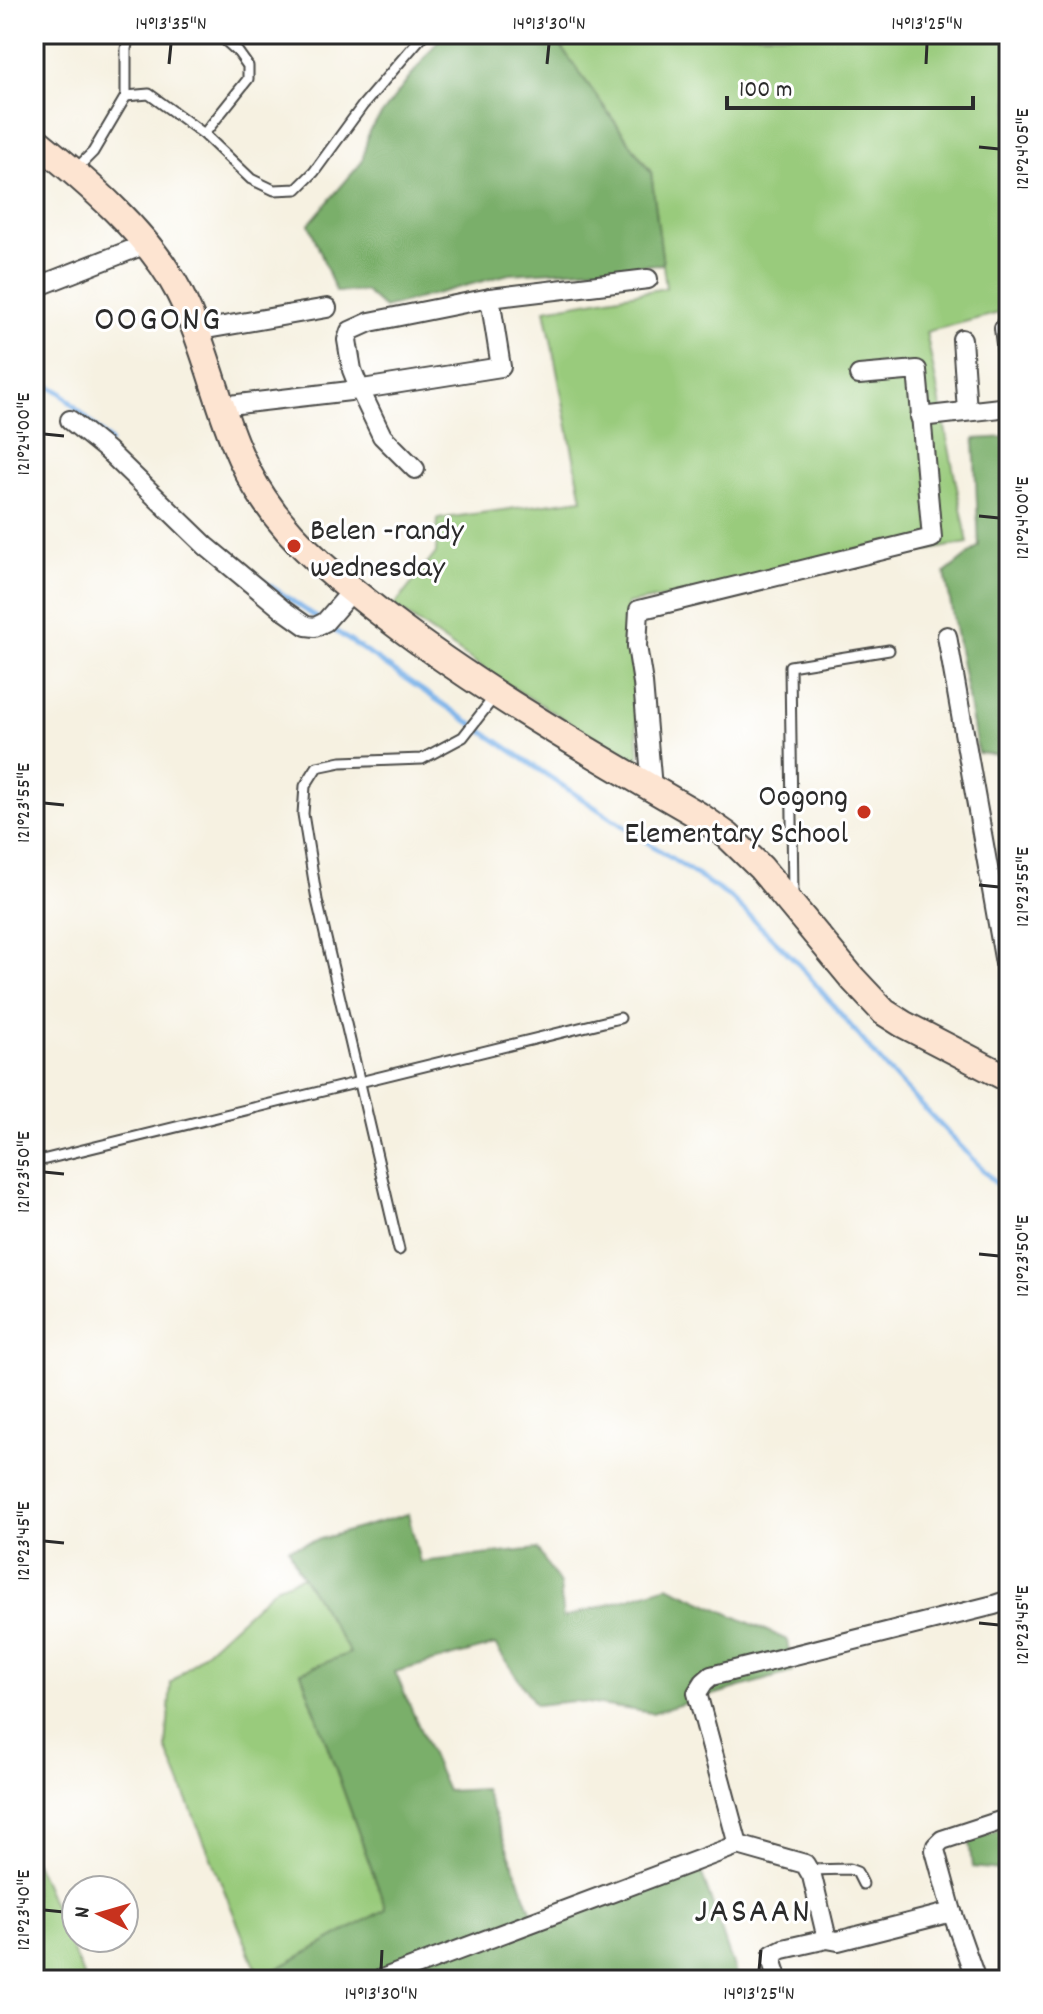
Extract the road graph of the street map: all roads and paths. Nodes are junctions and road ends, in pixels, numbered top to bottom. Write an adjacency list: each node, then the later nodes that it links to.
1 (129, 34): 4 (lane)
2 (218, 34): 5 (lane)
3 (424, 34): 5 (lane)
4 (126, 96): 5 (lane); 7 (lane)
5 (204, 134)
6 (34, 139): 7 (main road)
7 (74, 171): 8 (main road)
8 (146, 244): 10 (street); 14 (main road)
9 (648, 279): 11 (street)
10 (34, 288)
11 (490, 298): 18 (street); 18 (street)
12 (327, 308): 14 (street)
13 (1004, 328): 16 (street)
14 (195, 331): 19 (main road)
15 (962, 339): 21 (street)
16 (1009, 368)
17 (859, 375): 22 (street)
18 (360, 390): 19 (street); 24 (street)
19 (221, 406): 25 (main road)
20 (1009, 407): 21 (street)
21 (967, 411): 22 (street)
22 (920, 417): 29 (street)
23 (70, 420): 25 (street)
24 (415, 469)
25 (352, 591): 28 (main road)
26 (947, 636): 31 (street)
27 (889, 650): 30 (lane)
28 (496, 695): 29 (main road); 34 (lane)
29 (652, 788): 30 (main road)
30 (793, 904): 33 (main road)
31 (1009, 986)
32 (620, 1018): 34 (lane)
33 (1009, 1079)
34 (359, 1081): 35 (lane); 36 (lane)
35 (34, 1162)
36 (399, 1250)
37 (1009, 1600): 39 (street)
38 (1009, 1818): 42 (street)
39 (738, 1845): 40 (street); 44 (street)
40 (809, 1870): 41 (lane); 43 (street)
41 (863, 1884)
42 (952, 1912): 43 (street); 46 (street)
43 (827, 1939): 45 (street)
44 (379, 1980)
45 (778, 1980)
46 (976, 1980)

